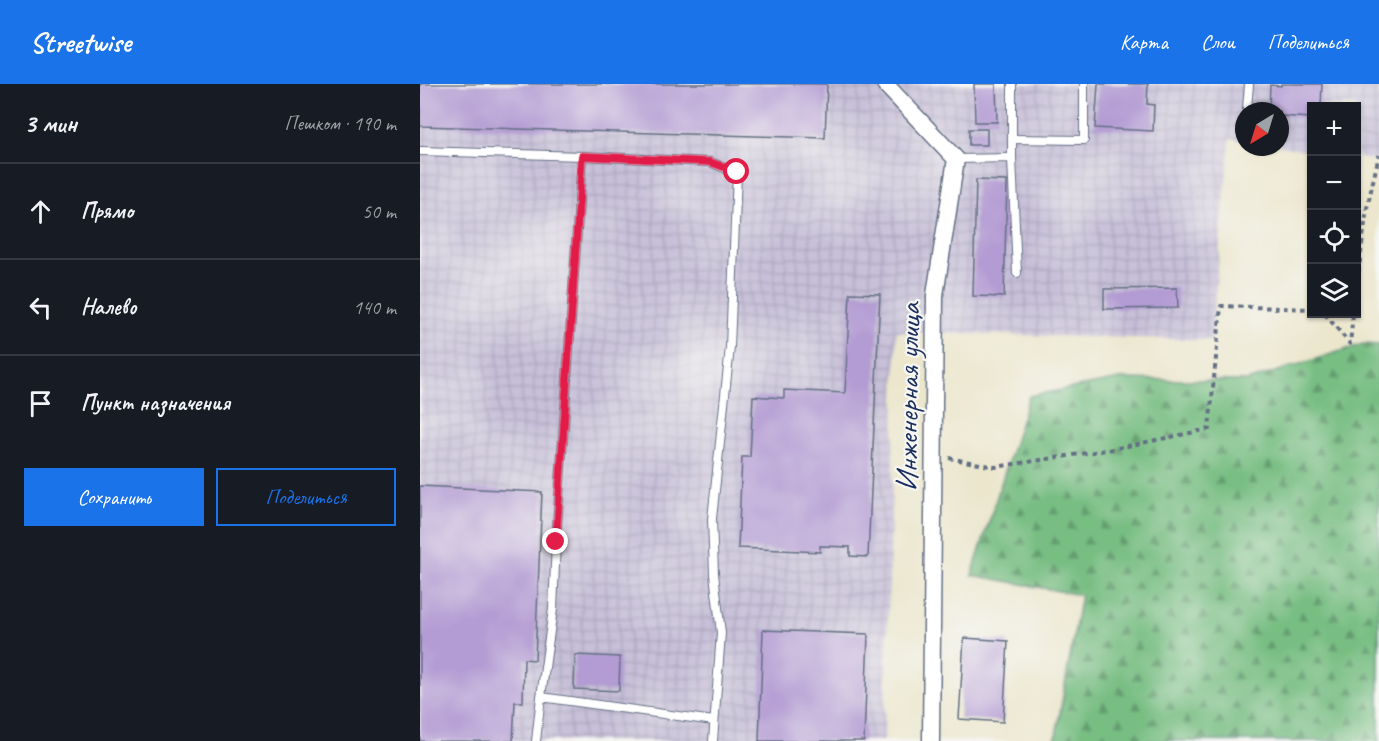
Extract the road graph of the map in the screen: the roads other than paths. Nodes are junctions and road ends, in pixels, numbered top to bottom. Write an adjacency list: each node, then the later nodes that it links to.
1 (885, 84): 10 (street)
2 (1012, 84): 6 (lane)
3 (1084, 84): 6 (lane)
4 (1249, 84): 5 (lane)
5 (1248, 102)
6 (1012, 139): 9 (lane)
7 (420, 151): 8 (lane)
8 (582, 156): 12 (lane); 13 (lane)
9 (1012, 158): 10 (lane); 11 (lane)
10 (956, 159): 16 (street, Инженерная улица)
11 (1017, 273)
12 (541, 697): 13 (lane); 14 (lane)
13 (714, 721): 15 (lane)
14 (536, 741)
15 (713, 741)
16 (931, 741)

